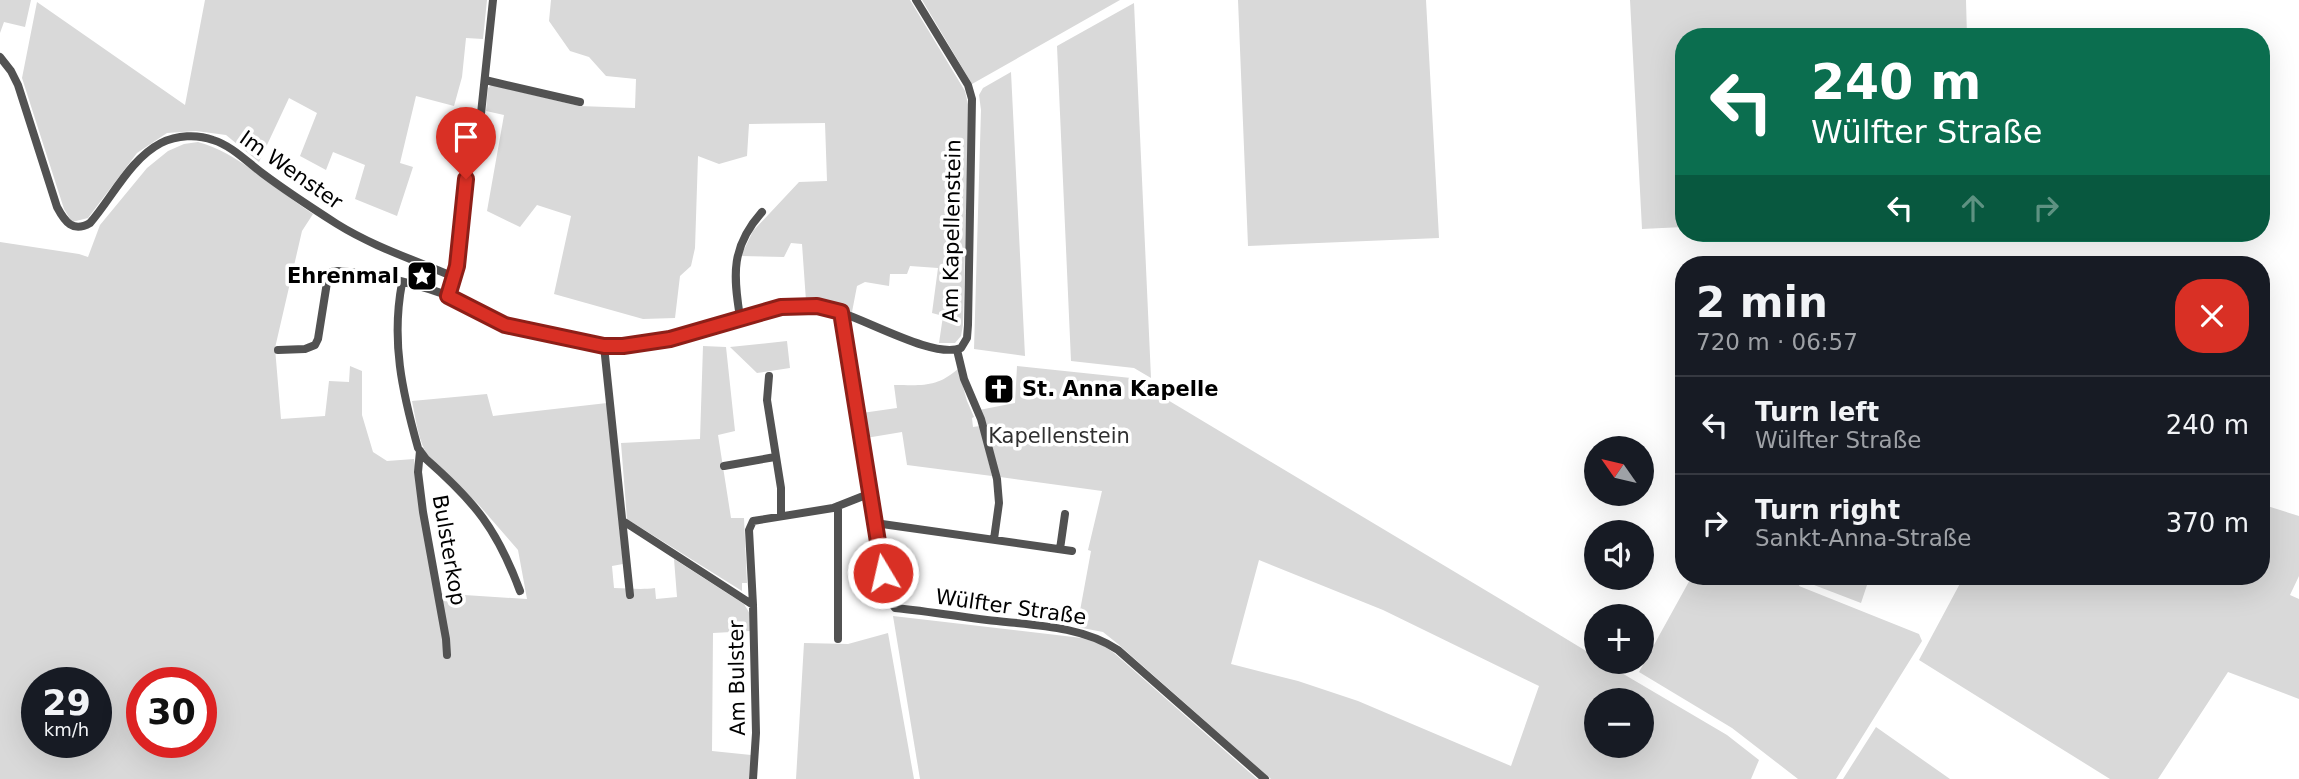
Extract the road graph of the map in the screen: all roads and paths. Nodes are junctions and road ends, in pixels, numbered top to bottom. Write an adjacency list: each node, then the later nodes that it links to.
1 (493, 0): 4 (street)
2 (916, 0): 14 (street, Am Kapellenstein)
3 (0, 57): 7 (street, Im Wenster)
4 (485, 80): 5 (street); 7 (street)
5 (580, 102)
6 (762, 212): 11 (street)
7 (454, 278): 9 (street)
8 (402, 283): 9 (street); 13 (street); 16 (street, Bulsterkop)
9 (448, 296): 12 (street)
10 (841, 312): 11 (street); 14 (street, Am Kapellenstein); 19 (street, Wülfter Straße)
11 (740, 317): 12 (street)
12 (604, 346): 23 (street)
13 (278, 350)
14 (957, 350): 25 (street)
15 (769, 376): 17 (street)
16 (420, 451): 28 (street, Bulsterkop); 32 (street, Bulsterkop)
17 (775, 457): 18 (street); 22 (street)
18 (724, 466)
19 (871, 493): 20 (street); 24 (street, Wülfter Straße)
20 (838, 506): 22 (street); 31 (street)
21 (1065, 514): 26 (street)
22 (781, 515): 30 (street)
23 (623, 521): 29 (street); 30 (street, Am Bulster)
24 (875, 523): 25 (street); 34 (street, Wülfter Straße)
25 (994, 540): 26 (street)
26 (1060, 549): 27 (street)
27 (1072, 551)
28 (520, 591)
29 (630, 595)
30 (753, 605): 33 (street, Am Bulster)
31 (838, 639)
32 (447, 654)
33 (753, 779)
34 (1265, 779)

